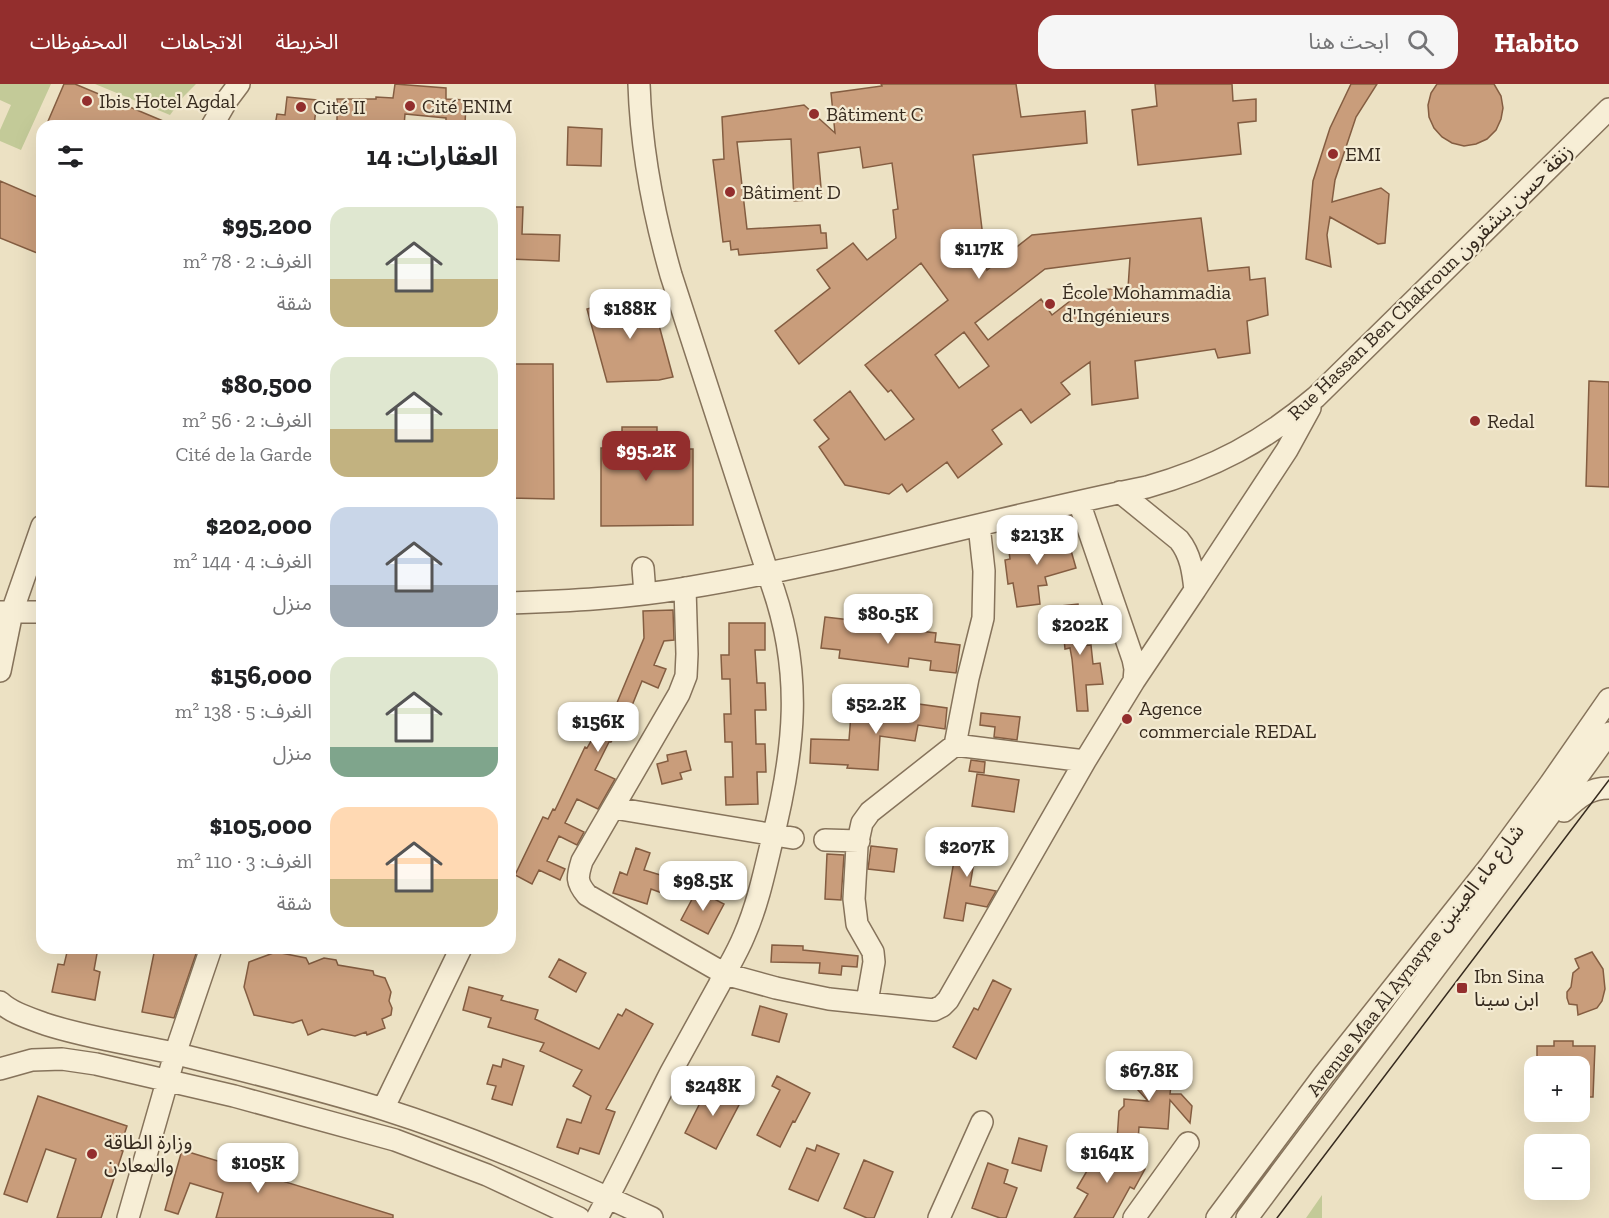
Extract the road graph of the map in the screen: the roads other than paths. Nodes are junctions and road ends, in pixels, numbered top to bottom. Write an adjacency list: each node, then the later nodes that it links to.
1 (239, 84): 4 (street)
2 (639, 84): 11 (street)
3 (1609, 109): 5 (street, Rue Hassan Ben Chakroun زنقة حسن بنشقرون)
4 (215, 120)
5 (1316, 397): 6 (street, Rue Hassan Ben Chakroun زنقة حسن بنشقرون); 13 (street)
6 (1120, 492): 7 (street, Rue Hassan Ben Chakroun زنقة حسن بنشقرون); 13 (street)
7 (1079, 502): 8 (street, Rue Hassan Ben Chakroun زنقة حسن بنشقرون); 19 (street)
8 (979, 525): 11 (street, Rue Hassan Ben Chakroun زنقة حسن بنشقرون); 22 (street)
9 (36, 540): 16 (street)
10 (643, 568): 14 (street)
11 (768, 574): 12 (street, Rue Hassan Ben Chakroun زنقة حسن بنشقرون); 27 (street)
12 (685, 588): 14 (street, Rue Hassan Ben Chakroun زنقة حسن بنشقرون); 25 (street)
13 (1195, 590): 19 (street)
14 (645, 594): 15 (street, Rue Hassan Ben Chakroun زنقة حسن بنشقرون)
15 (516, 603)
16 (6, 612): 17 (street); 18 (street)
17 (36, 612)
18 (0, 671)
19 (1134, 681): 23 (street)
20 (1609, 699): 48 (street, Avenue Maa Al Aynayne شارع ماء العينين)
21 (1609, 733): 26 (street, Avenue Maa Al Aynayne شارع ماء العينين)
22 (955, 745): 23 (street); 29 (street)
23 (1085, 761): 34 (street)
24 (1609, 788): 26 (street)
25 (614, 808): 27 (street); 32 (street)
26 (1539, 829): 49 (street, Avenue Maa Al Aynayne شارع ماء العينين)
27 (783, 836): 32 (street)
28 (825, 840): 29 (street)
29 (858, 841): 34 (street)
30 (209, 954): 35 (street)
31 (458, 954): 38 (street)
32 (725, 974): 34 (street); 41 (street)
33 (0, 1002): 35 (street)
34 (867, 1002)
35 (175, 1054): 37 (street); 38 (street)
36 (0, 1069): 37 (street)
37 (167, 1081): 42 (street); 43 (street)
38 (383, 1109): 41 (street)
39 (982, 1122): 46 (street)
40 (1188, 1143): 47 (street)
41 (608, 1197): 44 (street); 45 (street)
42 (128, 1218)
43 (579, 1218)
44 (597, 1218)
45 (652, 1218)
46 (939, 1218)
47 (1134, 1218)
48 (1217, 1218)
49 (1247, 1218)

